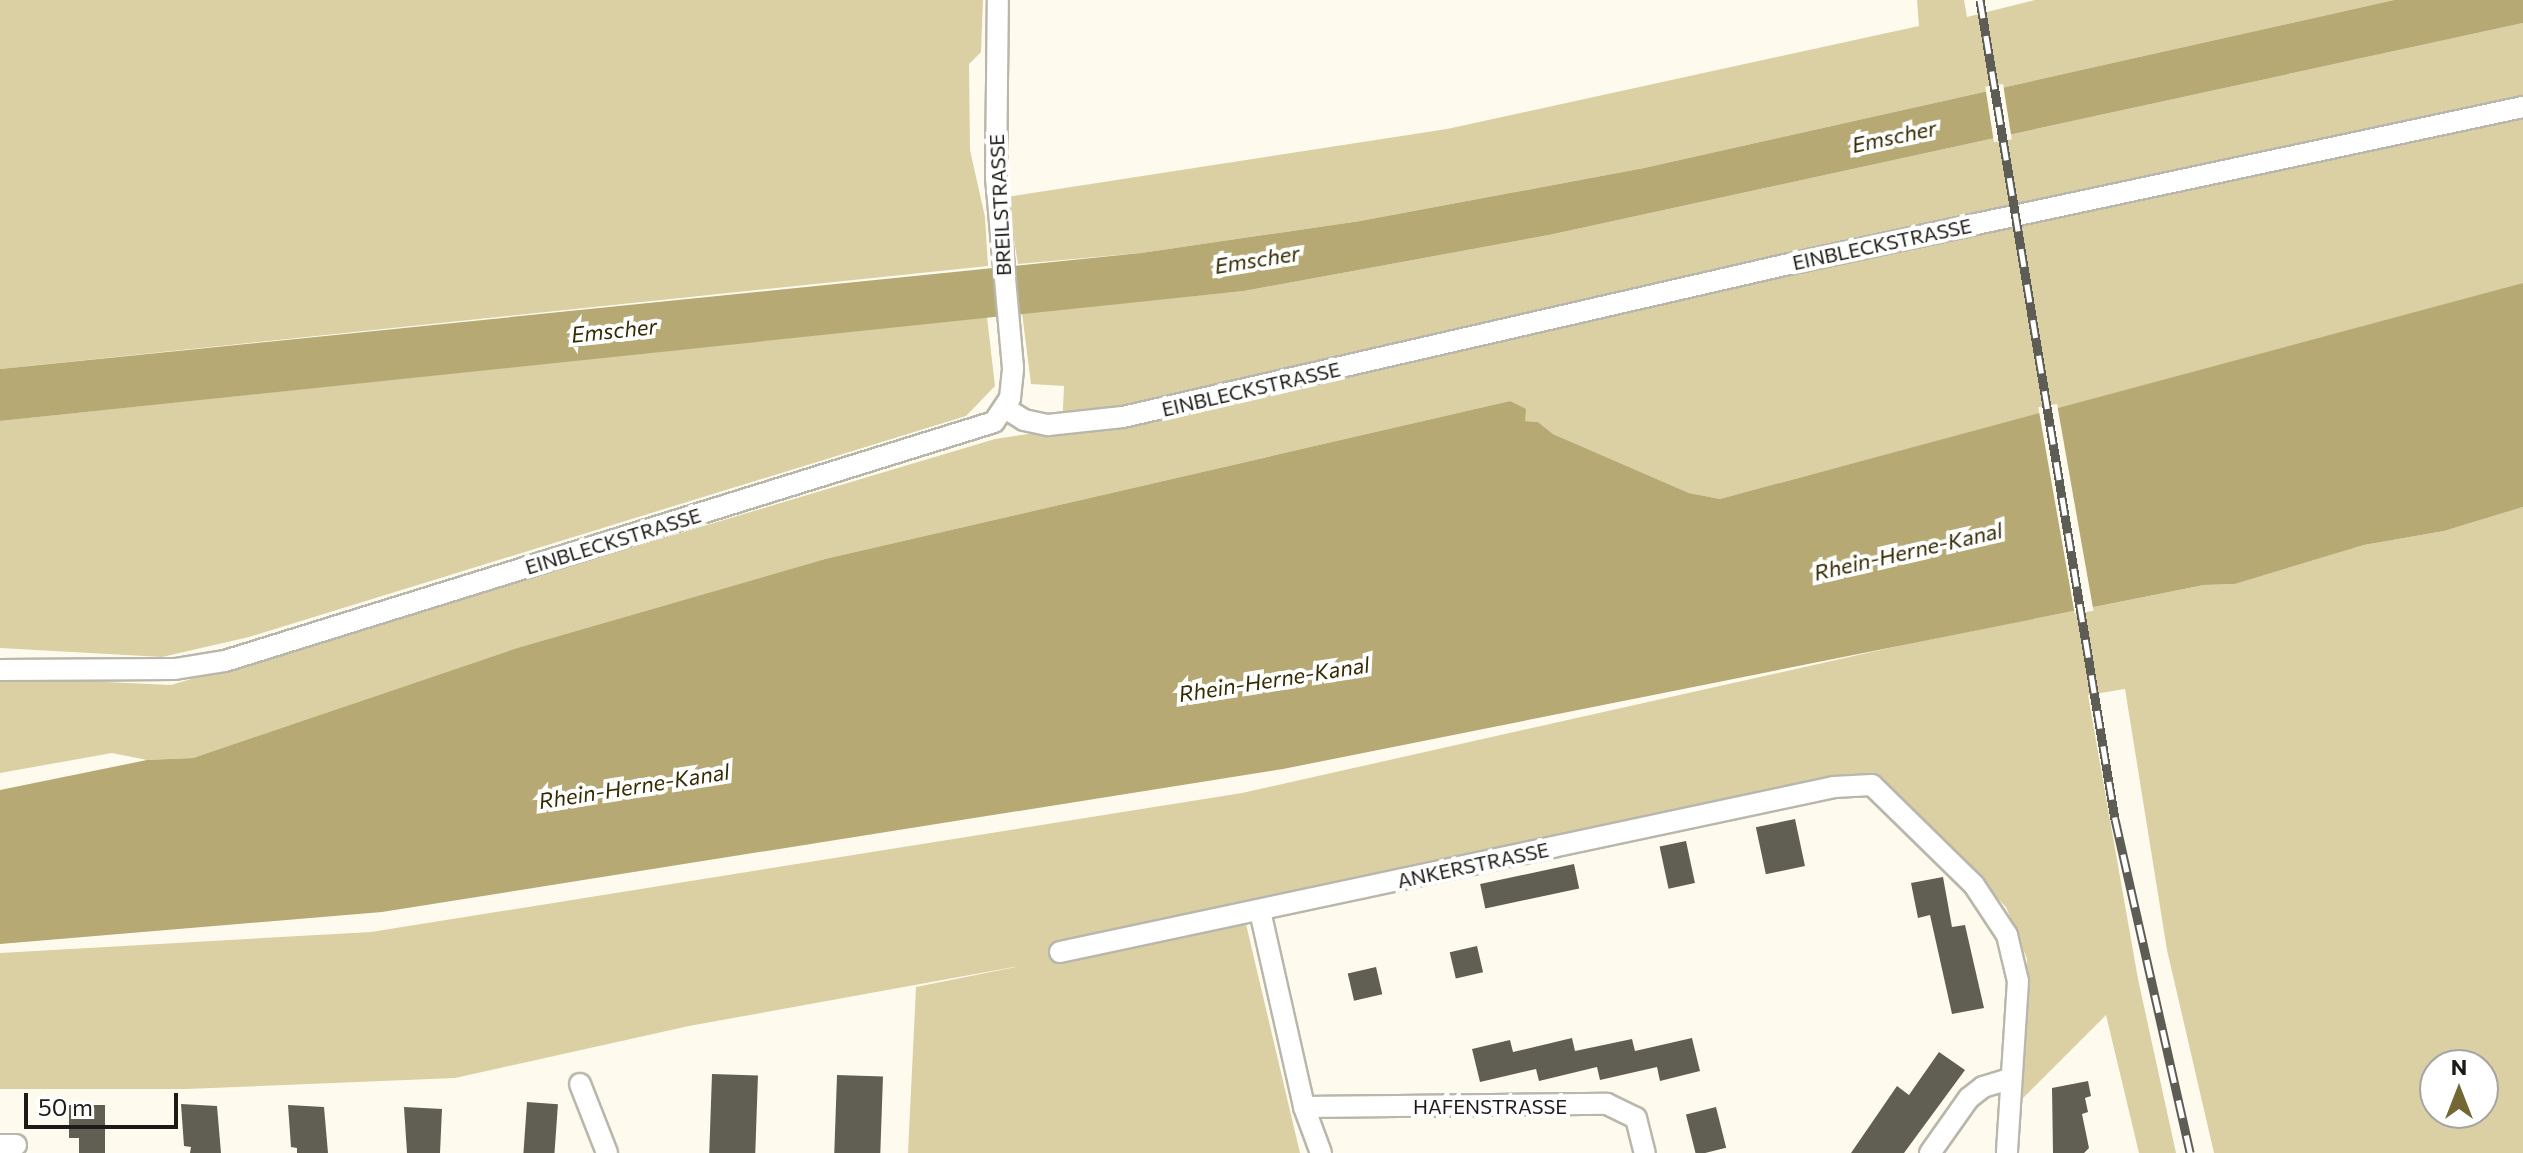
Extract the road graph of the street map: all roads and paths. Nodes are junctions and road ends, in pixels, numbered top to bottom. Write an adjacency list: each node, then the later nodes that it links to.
1 (998, 0): 3 (street, BREILSTRASSE)
2 (2523, 107): 3 (street, EINBLECKSTRASSE)
3 (1005, 408): 4 (street, EINBLECKSTRASSE)
4 (0, 670)
5 (1260, 911): 6 (street, ANKERSTRASSE); 7 (street, ANKERSTRASSE); 9 (street)
6 (1060, 952)
7 (2010, 1079): 13 (street); 14 (street, ANKERSTRASSE)
8 (580, 1084): 10 (street)
9 (1304, 1107): 11 (street); 12 (street, HAFENSTRASSE)
10 (607, 1153)
11 (1321, 1153)
12 (1645, 1153)
13 (1930, 1153)
14 (2007, 1153)

